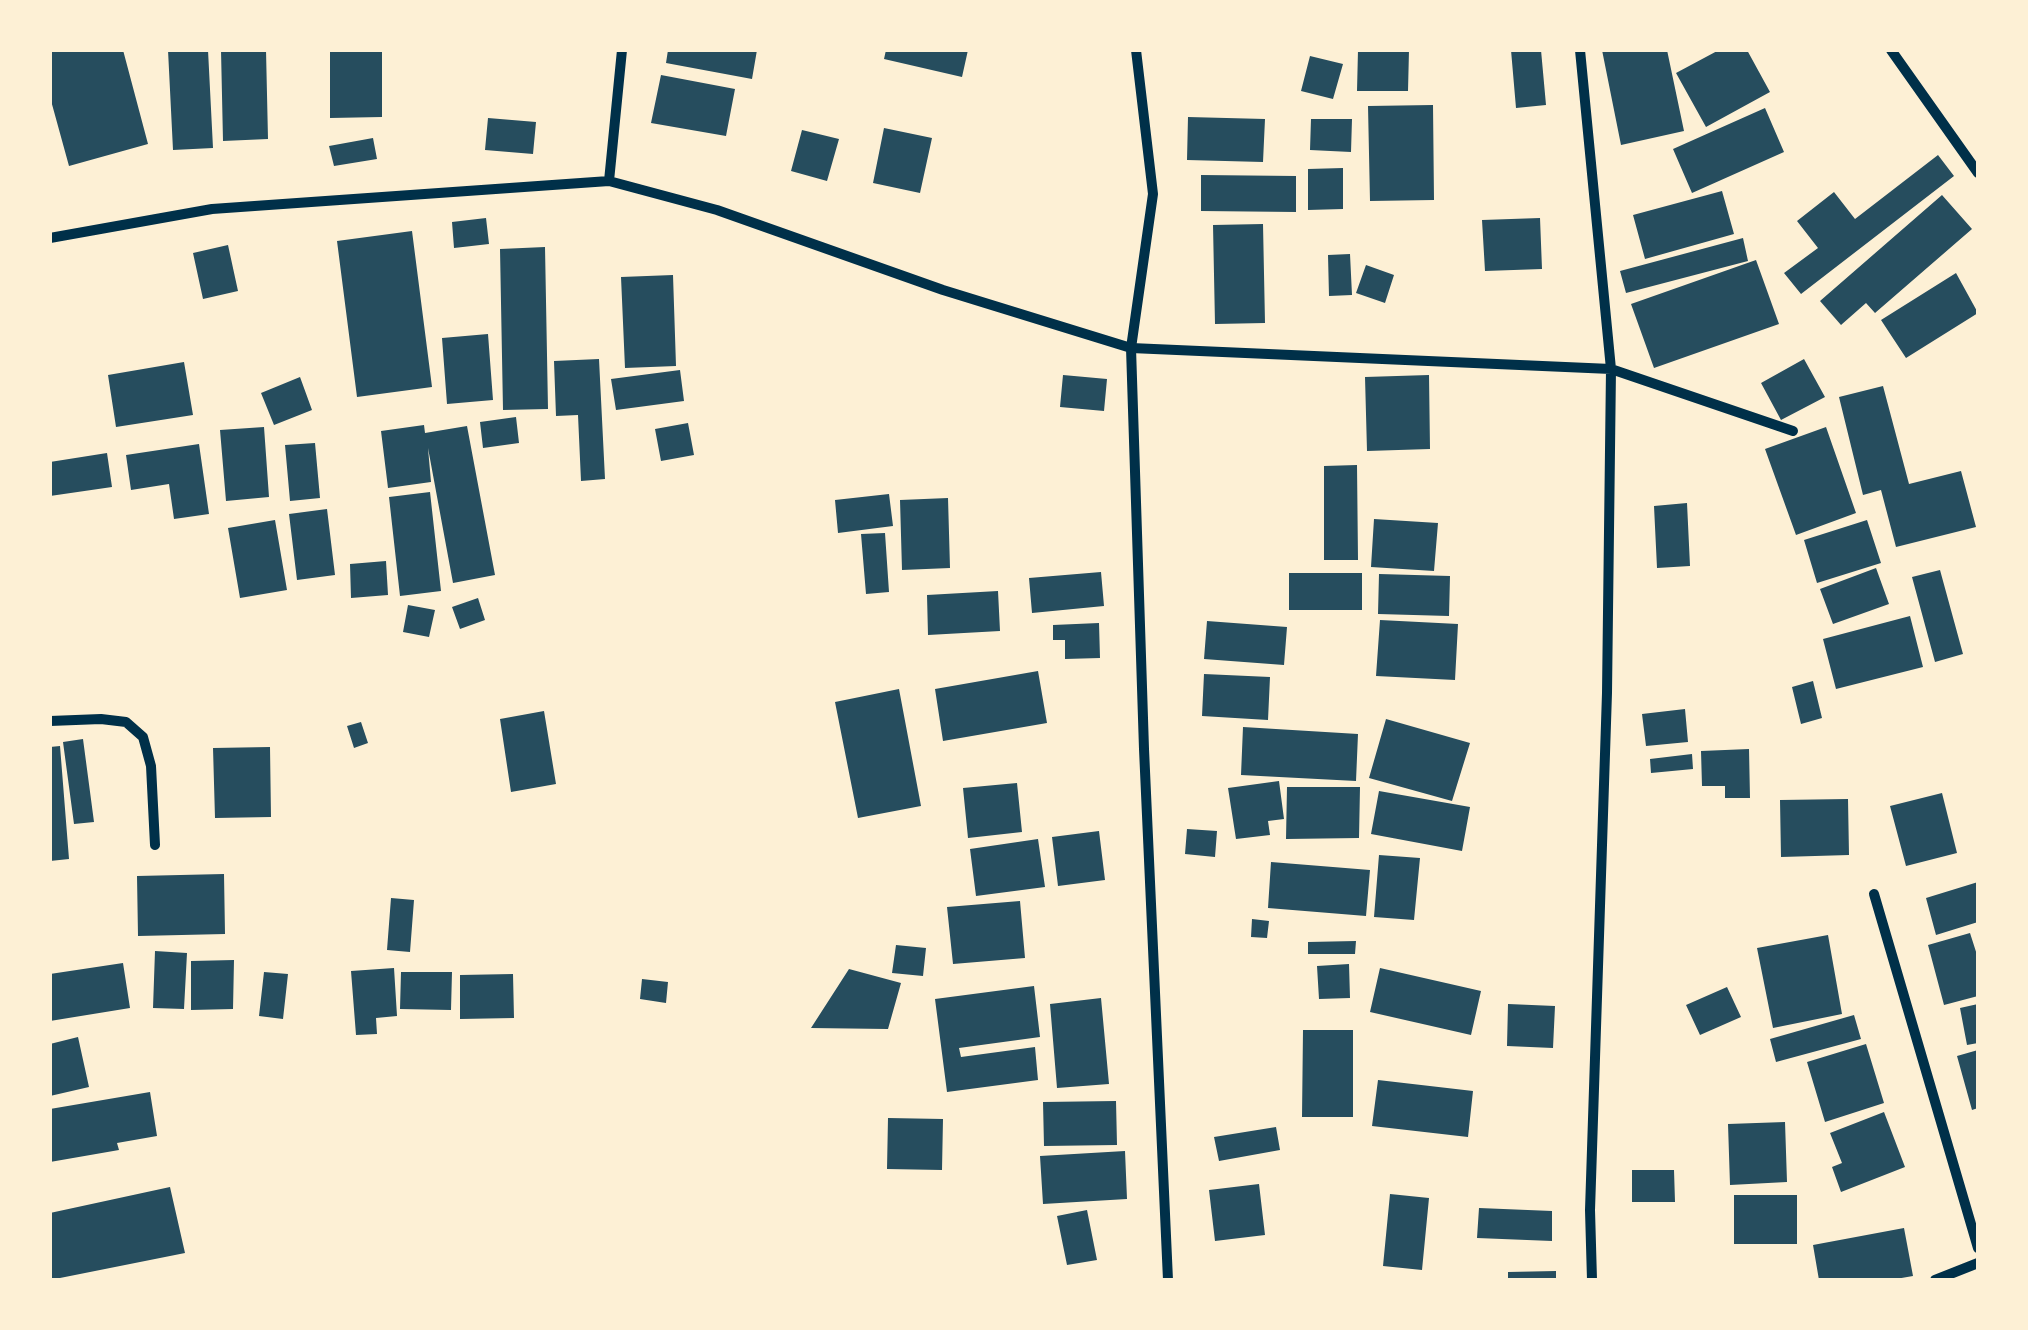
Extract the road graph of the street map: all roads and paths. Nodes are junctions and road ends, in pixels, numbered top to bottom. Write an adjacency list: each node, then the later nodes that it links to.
1 (622, 50): 6 (street)
2 (1136, 50): 8 (street)
3 (1580, 50): 9 (street)
4 (1891, 50): 5 (street)
5 (1978, 173)
6 (608, 182): 7 (street); 8 (street)
7 (50, 238)
8 (1131, 348): 9 (street); 16 (street)
9 (1610, 369): 10 (street); 17 (street)
10 (1793, 431)
11 (50, 721): 12 (street)
12 (155, 845)
13 (1874, 894): 14 (street)
14 (1978, 1248)
15 (1978, 1263): 18 (street)
16 (1168, 1280)
17 (1592, 1280)
18 (1935, 1280)

